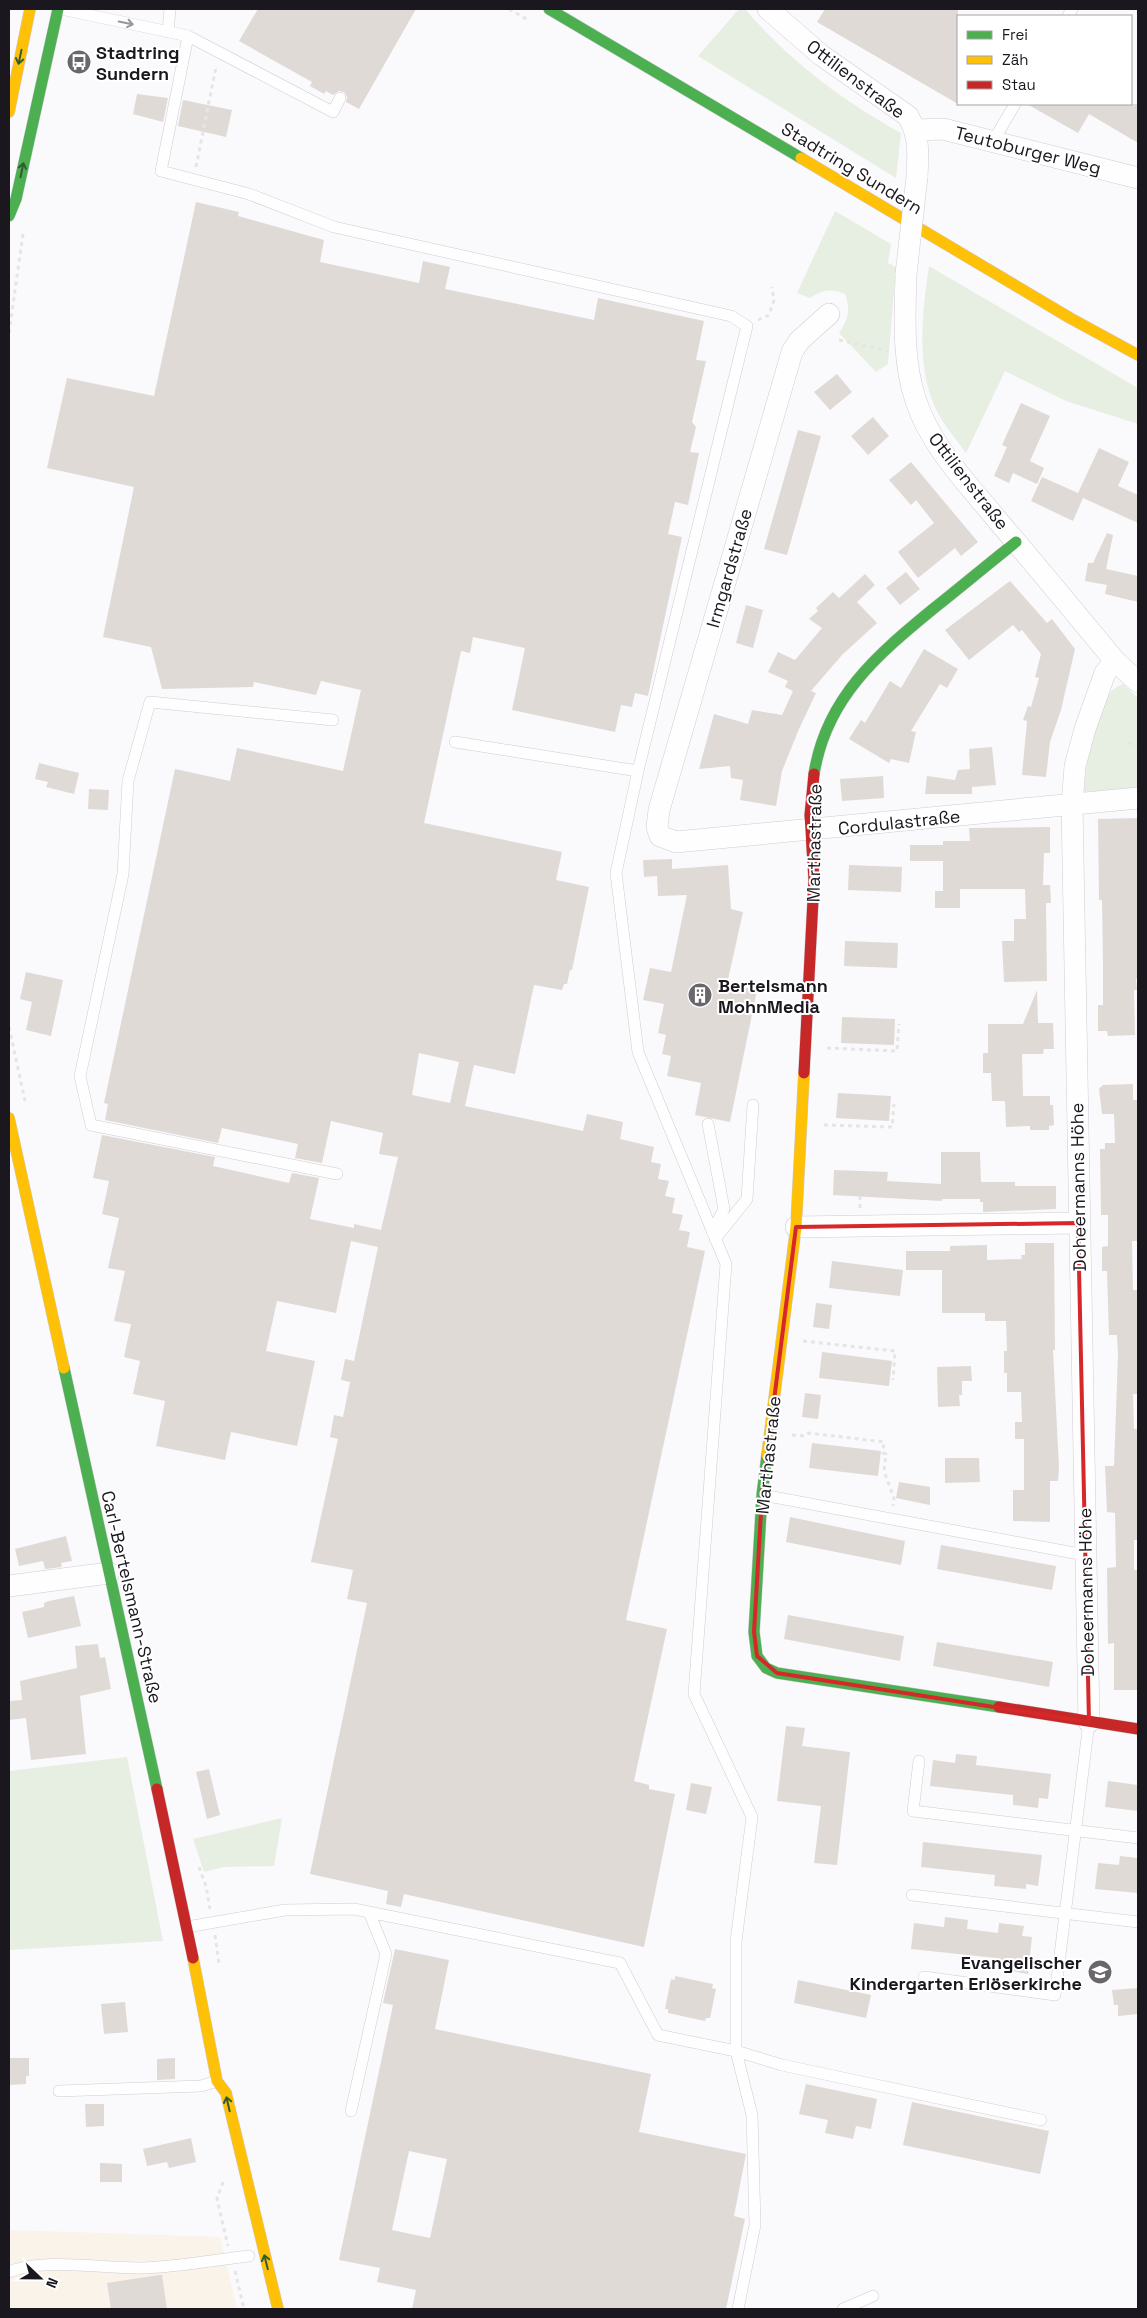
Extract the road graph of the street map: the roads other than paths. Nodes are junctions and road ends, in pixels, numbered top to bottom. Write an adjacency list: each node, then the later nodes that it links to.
1 (30, 9): 10 (main road, one-way to 10)
2 (59, 9): 6 (lane, one-way to 6); 14 (main road, one-way to 2)
3 (170, 9): 6 (lane)
4 (549, 9): 16 (main road, Stadtring Sundern)
5 (768, 9): 11 (street, Ottilienstraße)
6 (168, 32): 7 (lane)
7 (188, 36): 8 (lane); 22 (lane)
8 (340, 98)
9 (1014, 105): 12 (lane)
10 (9, 112)
11 (916, 130): 12 (street, Teutoburger Weg); 17 (street, Ottilienstraße, bridge)
12 (996, 142): 13 (street, Teutoburger Weg)
13 (1138, 178)
14 (9, 216)
15 (829, 314): 26 (street, Irmgardstraße)
16 (1138, 355)
17 (1016, 542): 18 (street, Ottilienstraße); 25 (main road, Marthastraße)
18 (1115, 661): 19 (street, Ottilienstraße); 24 (street, Doheermanns Höhe)
19 (1138, 682)
20 (333, 720): 30 (lane)
21 (455, 742): 22 (lane)
22 (638, 771): 33 (lane)
23 (1138, 798): 24 (street, Cordulastraße)
24 (1072, 805): 25 (street, Cordulastraße); 31 (street, Doheermanns Höhe)
25 (810, 830): 26 (street, Cordulastraße); 32 (main road, Marthastraße)
26 (660, 836)
27 (753, 1105): 33 (lane)
28 (9, 1118): 36 (main road, Carl-Bertelsmann-Straße)
29 (708, 1124): 33 (lane)
30 (337, 1174)
31 (1078, 1223): 32 (street); 35 (street, Doheermanns Höhe)
32 (796, 1227): 34 (main road, Marthastraße)
33 (713, 1235): 49 (lane)
34 (762, 1495): 35 (lane); 38 (main road, Marthastraße)
35 (1085, 1556): 38 (street, Doheermanns Höhe)
36 (109, 1573): 37 (street); 47 (main road, Carl-Bertelsmann-Straße)
37 (9, 1586)
38 (1089, 1722): 39 (main road); 41 (lane)
39 (1138, 1729)
40 (919, 1761): 41 (lane)
41 (1076, 1831): 42 (lane); 45 (lane)
42 (1138, 1838)
43 (912, 1895): 45 (lane)
44 (369, 1912): 47 (lane); 49 (lane); 53 (lane)
45 (1066, 1913): 46 (lane); 48 (lane)
46 (1138, 1922)
47 (188, 1927): 50 (main road, Carl-Bertelsmann-Straße)
48 (924, 1977)
49 (736, 2051): 54 (lane); 59 (lane)
50 (218, 2082): 51 (lane); 52 (main road); 58 (main road, Carl-Bertelsmann-Straße, one-way to 50)
51 (60, 2090)
52 (214, 2095)
53 (350, 2111)
54 (1041, 2120)
55 (249, 2256): 56 (lane)
56 (9, 2272)
57 (873, 2296): 60 (lane)
58 (278, 2309)
59 (738, 2309)
60 (843, 2309)

